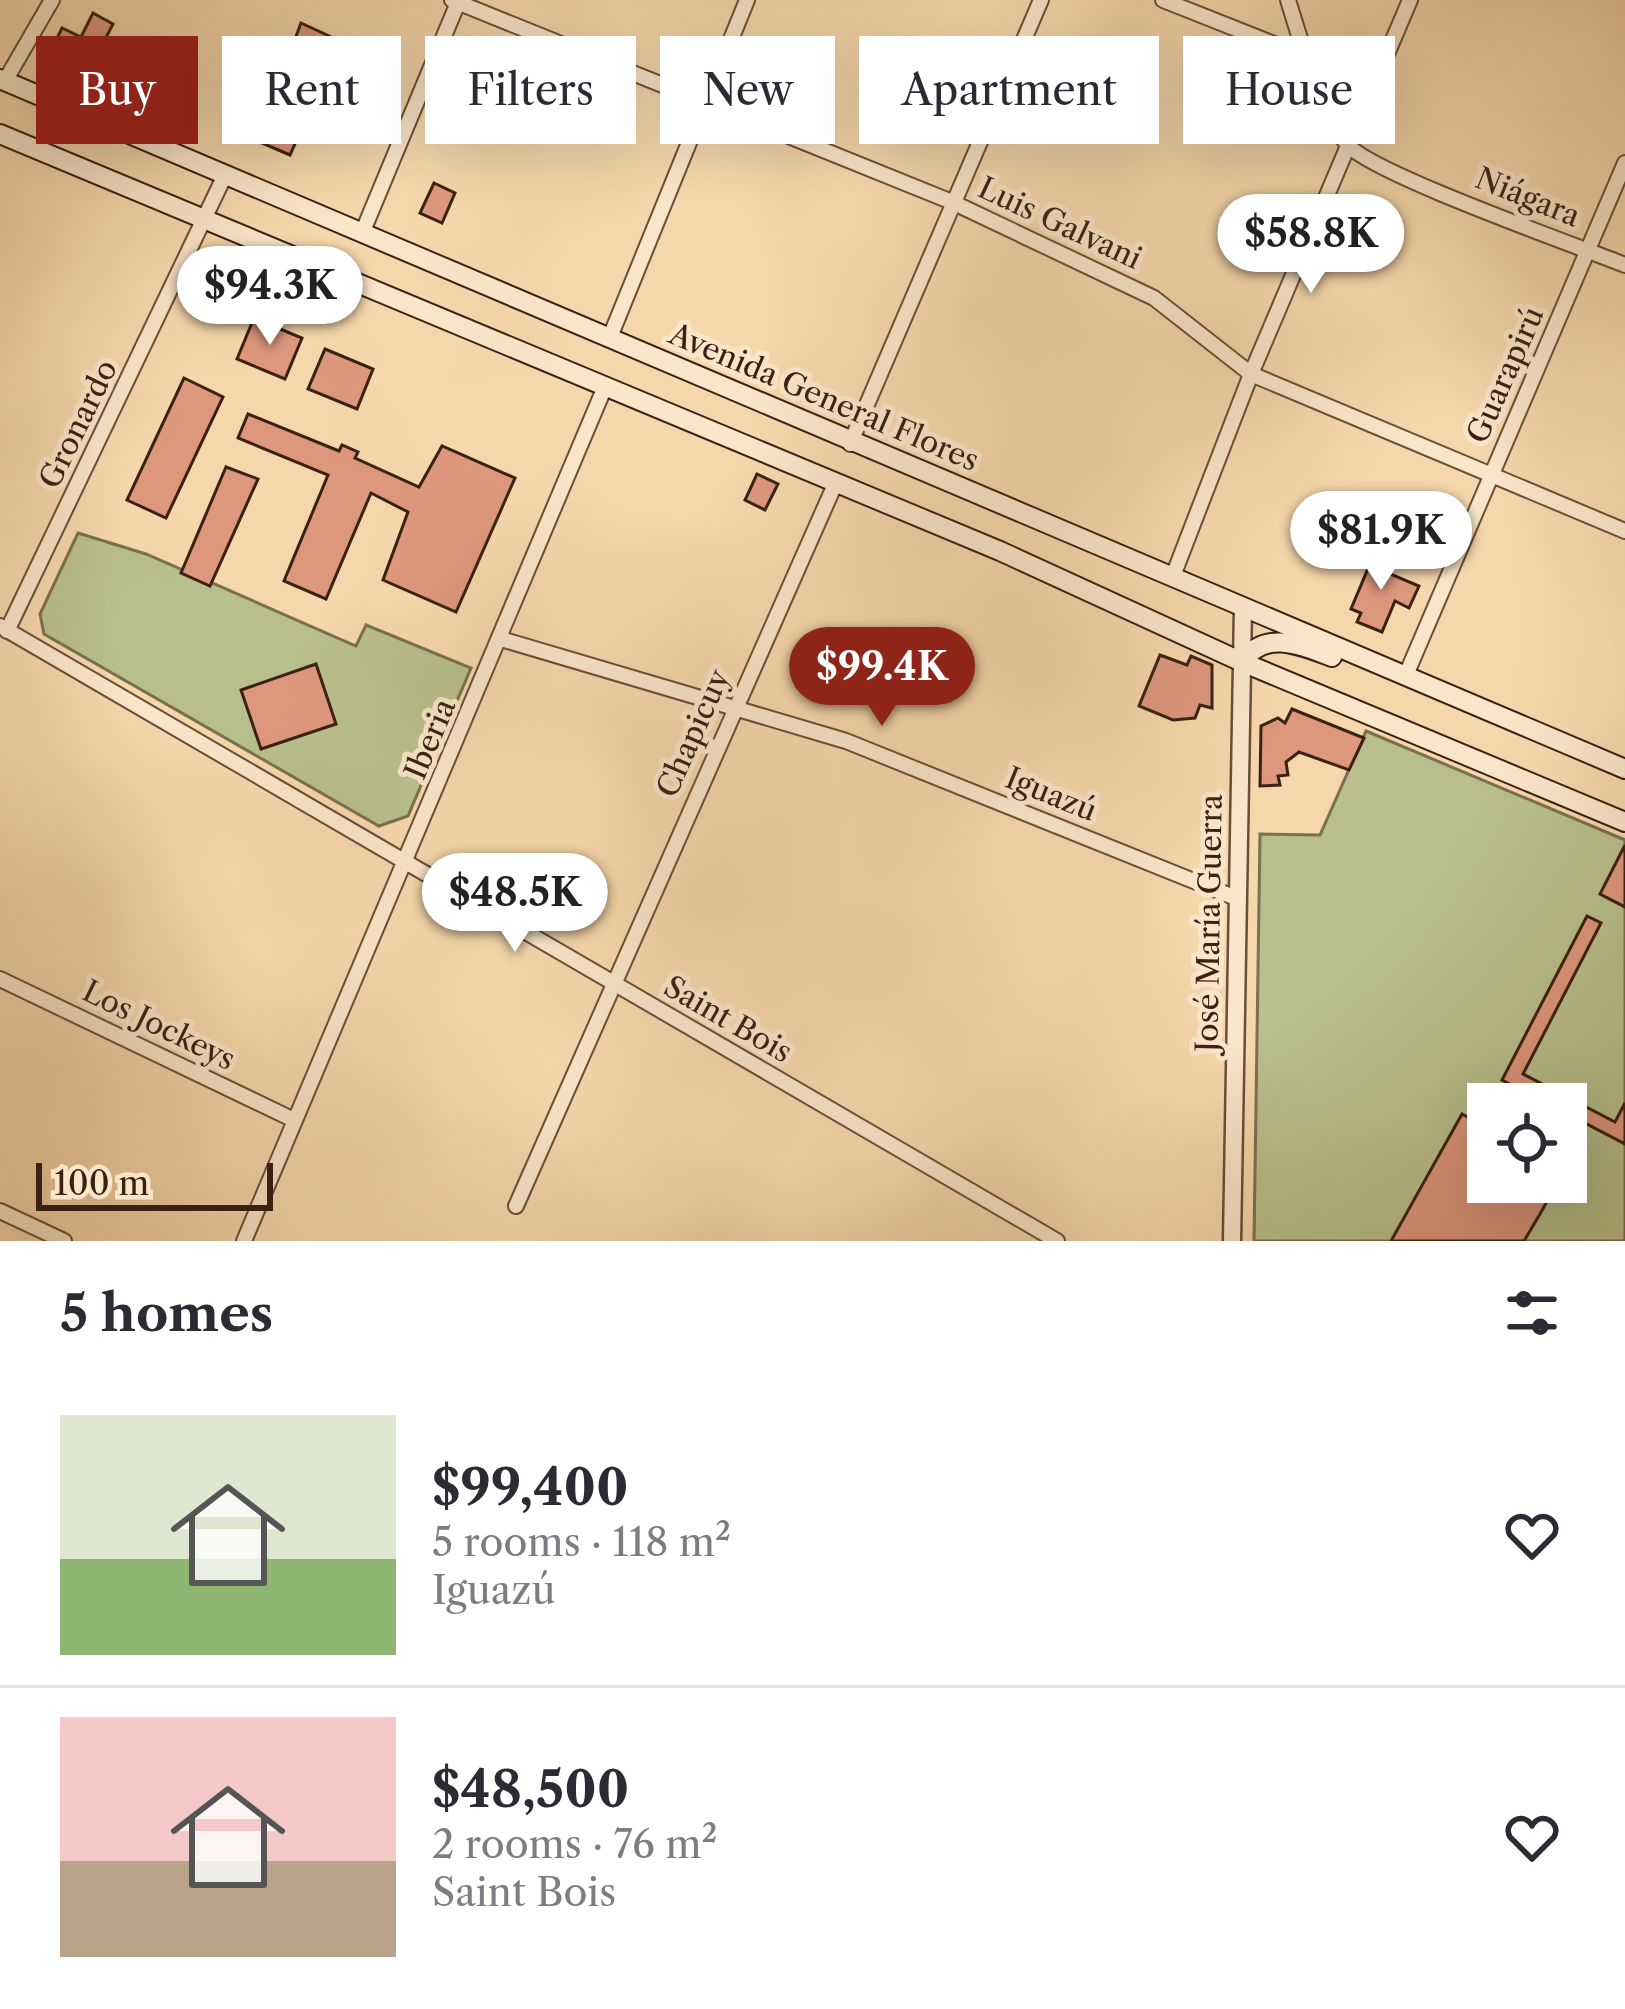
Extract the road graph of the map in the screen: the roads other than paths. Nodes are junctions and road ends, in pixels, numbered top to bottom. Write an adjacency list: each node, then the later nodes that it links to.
1 (52, 0): 12 (street)
2 (747, 0): 8 (street)
3 (1041, 0): 20 (street)
4 (1163, 0): 9 (street)
5 (1288, 0): 10 (street)
6 (1411, 0): 11 (street)
7 (456, 1): 13 (street, Luis Galvani); 22 (street)
8 (732, 36)
9 (1254, 36)
10 (1299, 36)
11 (1395, 37)
12 (2, 80): 19 (main road, Avenida General Flores)
13 (660, 83)
14 (0, 134): 21 (main road)
15 (687, 144): 25 (street)
16 (810, 144): 20 (street, Luis Galvani)
17 (1348, 146): 23 (street, Niágara); 26 (street)
18 (1625, 163): 23 (street, Guarapirú)
19 (225, 175): 21 (street, Gronardo); 22 (main road, Avenida General Flores)
20 (952, 202): 26 (street, Luis Galvani); 28 (street)
21 (208, 219): 27 (main road); 34 (street, Gronardo)
22 (363, 231): 25 (main road, Avenida General Flores)
23 (1589, 250): 24 (street, Niágara); 29 (street, Guarapirú)
24 (1625, 265)
25 (610, 338): 28 (main road, Avenida General Flores)
26 (1251, 374): 29 (street, Luis Galvani); 32 (street)
27 (604, 388): 30 (main road); 35 (street, Iberia)
28 (850, 443): 32 (main road, Avenida General Flores)
29 (1491, 474): 31 (street, Luis Galvani); 37 (street, Guarapirú)
30 (836, 482): 36 (main road); 38 (street, Chapicuy)
31 (1625, 531)
32 (1173, 576): 33 (main road, Avenida General Flores)
33 (1243, 607): 36 (street, José María Guerra); 37 (main road, Avenida General Flores)
34 (3, 628): 43 (street, Saint Bois)
35 (501, 639): 38 (street, Iguazú); 43 (street, Iberia)
36 (1242, 662): 37 (main road); 40 (main road); 44 (street, José María Guerra)
37 (1406, 675): 39 (main road, Avenida General Flores)
38 (734, 705): 44 (street, Iguazú); 46 (street, Chapicuy)
39 (1625, 769)
40 (1525, 780): 41 (main road); 42 (main road)
41 (1625, 807)
42 (1625, 822)
43 (406, 863): 46 (street, Saint Bois); 47 (street, Iberia)
44 (1236, 898): 53 (street, José María Guerra)
45 (0, 979): 47 (street, Los Jockeys)
46 (614, 983): 48 (street, Chapicuy); 52 (street, Saint Bois)
47 (295, 1120): 51 (street, Iberia)
48 (516, 1206)
49 (0, 1211): 50 (street)
50 (64, 1241)
51 (244, 1241)
52 (1057, 1241)
53 (1232, 1241)

